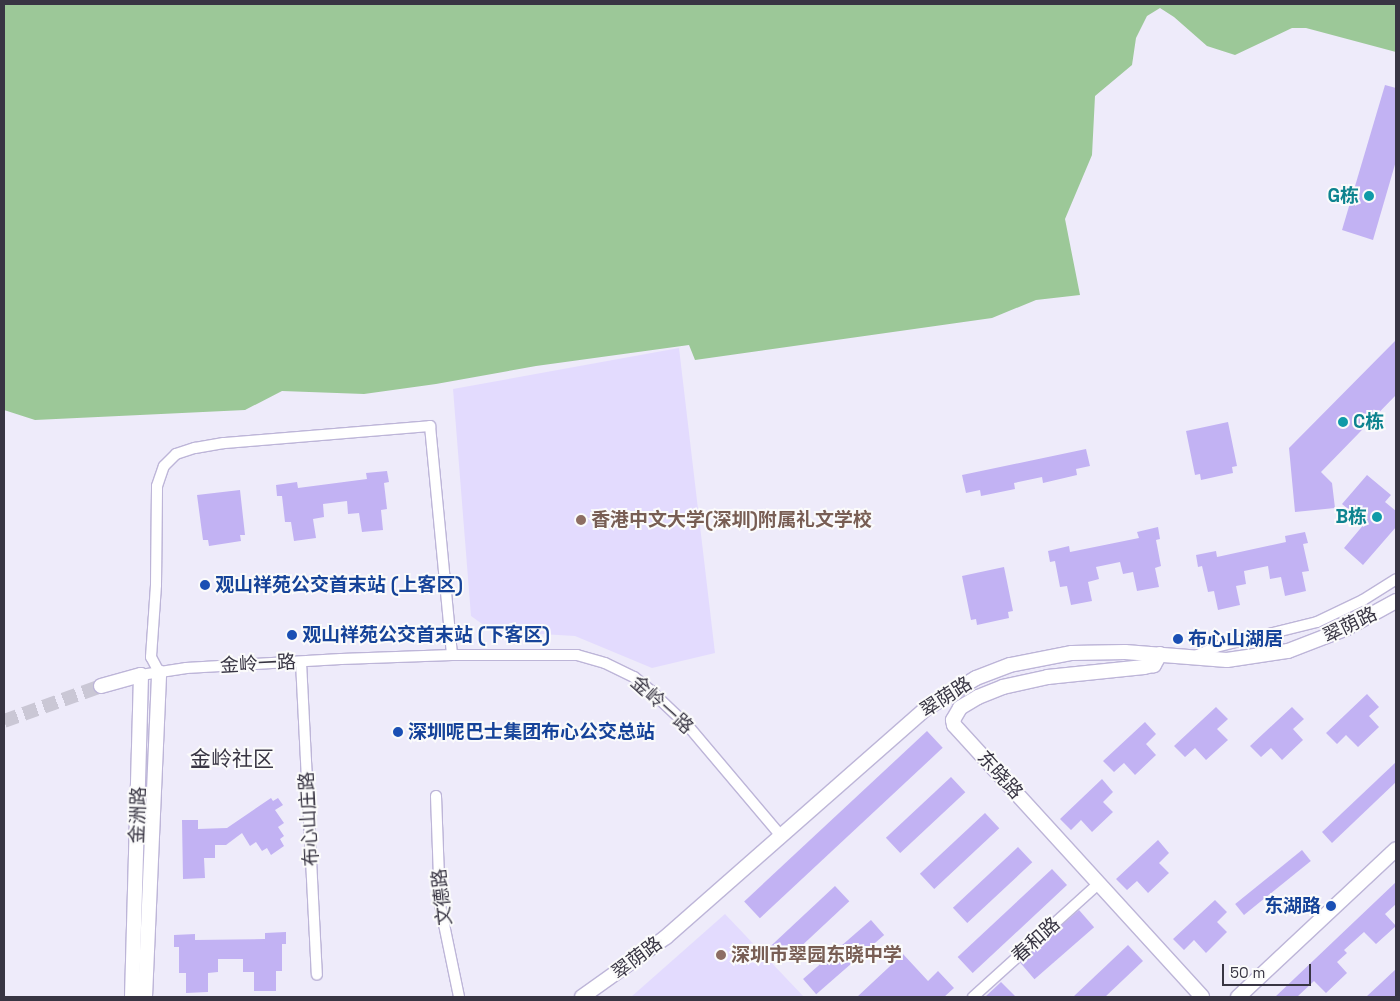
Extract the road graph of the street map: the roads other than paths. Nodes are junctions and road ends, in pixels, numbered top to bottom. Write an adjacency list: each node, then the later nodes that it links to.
1 (1396, 579): 6 (street)
2 (1396, 600): 6 (street, 翠荫路)
3 (1160, 654): 6 (street, 翠荫路); 12 (street, 翠荫路); 14 (street, 东晓路)
4 (452, 655): 5 (street); 7 (street, 金岭一路); 12 (street, 金岭一路)
5 (151, 657): 8 (street); 9 (street)
6 (1189, 658)
7 (301, 662): 8 (street, 金岭一路); 15 (street, 布心山庄路)
8 (159, 672): 9 (street, 金岭一路); 17 (street, 金洲路)
9 (141, 675): 10 (street); 16 (street, 金洲路)
10 (100, 686)
11 (436, 796): 18 (street, 文德路)
12 (781, 836): 19 (street, 翠荫路)
13 (1396, 849): 22 (street)
14 (1099, 883): 20 (street, 春和路); 21 (street, 东晓路)
15 (318, 976)
16 (132, 997)
17 (145, 997)
18 (459, 997)
19 (582, 997)
20 (973, 997)
21 (1202, 997)
22 (1238, 997)

